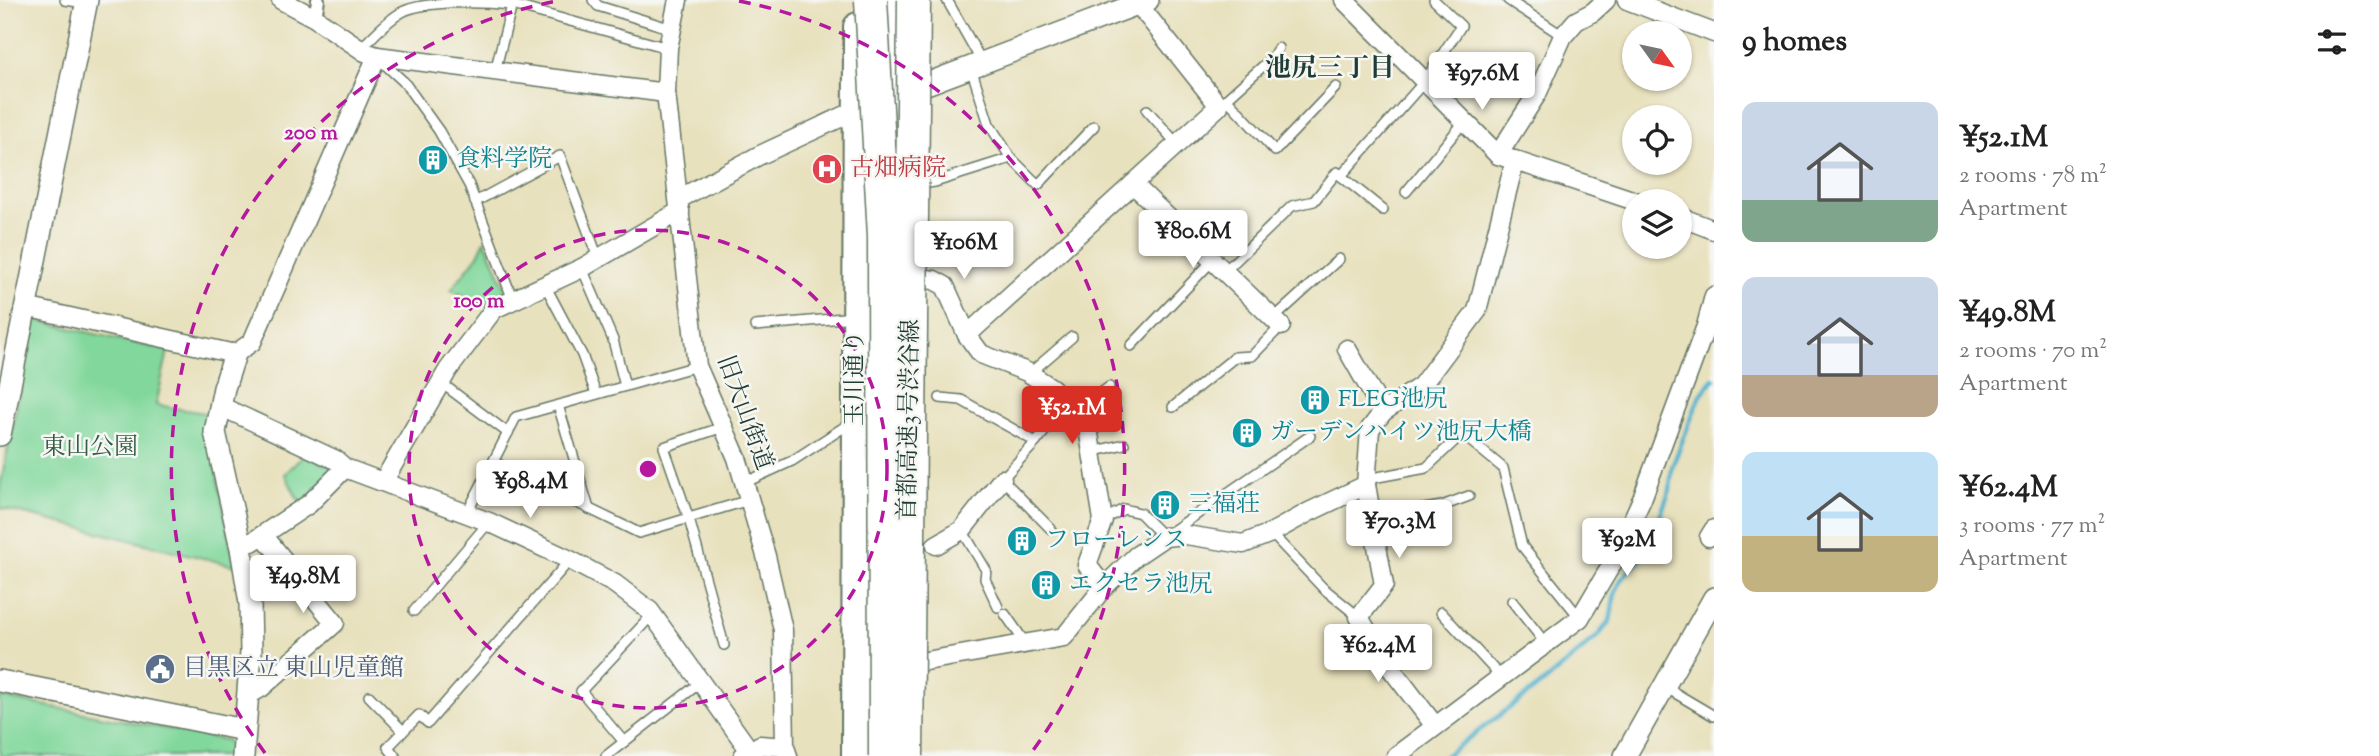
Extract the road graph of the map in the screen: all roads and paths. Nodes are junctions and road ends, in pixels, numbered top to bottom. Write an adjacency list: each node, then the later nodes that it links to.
1 (281, 0): 18 (street)
2 (593, 0): 19 (lane)
3 (678, 0): 19 (street, 旧大山街道)
4 (858, 0): 33 (highway, 玉川通り)
5 (870, 0): 139 (highway, 首都高速3号渋谷線, bridge); 140 (highway, bridge)
6 (890, 0): 59 (highway)
7 (914, 0): 141 (highway, 首都高速3号渋谷線, bridge)
8 (921, 0): 29 (highway)
9 (947, 0): 26 (lane)
10 (1344, 0): 28 (street)
11 (1434, 0): 28 (lane)
12 (1508, 0): 21 (lane)
13 (1606, 0): 21 (street)
14 (1627, 0): 20 (street)
15 (80, 1): 58 (street)
16 (1143, 2): 26 (street); 32 (street)
17 (512, 5): 22 (lane); 24 (lane); 27 (lane)
18 (316, 9): 24 (street)
19 (672, 29): 22 (street, 旧大山街道)
20 (1714, 33)
21 (1563, 36): 38 (street)
22 (668, 48): 31 (street, 旧大山街道)
23 (1278, 48): 32 (lane)
24 (360, 49): 25 (street)
25 (377, 57): 27 (street); 45 (lane); 67 (street)
26 (977, 65): 29 (street); 39 (lane)
27 (495, 71): 31 (street)
28 (1424, 82): 35 (street); 40 (lane)
29 (921, 86): 41 (highway)
30 (1336, 87): 32 (lane)
31 (666, 93): 46 (street, 旧大山街道)
32 (1223, 102): 37 (street)
33 (859, 108): 46 (street); 60 (highway, 玉川通り)
34 (1147, 110): 37 (lane)
35 (1464, 122): 38 (street); 43 (lane)
36 (1094, 126): 39 (lane)
37 (1177, 144): 42 (street)
38 (1506, 157): 44 (street); 79 (street)
39 (1011, 158): 41 (lane)
40 (1341, 176): 47 (lane); 52 (lane)
41 (921, 184): 54 (highway)
42 (1133, 184): 52 (street); 63 (street)
43 (1406, 192)
44 (1622, 197)
45 (475, 202): 50 (lane); 57 (lane)
46 (679, 205): 50 (street); 68 (street, 旧大山街道)
47 (1382, 210)
48 (1692, 222): 49 (street)
49 (1714, 230)
50 (598, 258): 53 (street)
51 (1339, 259): 61 (lane)
52 (1218, 267): 61 (street); 65 (lane)
53 (582, 268): 55 (street); 71 (lane)
54 (920, 278): 59 (highway); 63 (street)
55 (545, 285): 57 (street); 73 (lane)
56 (1714, 296): 117 (street)
57 (513, 300): 70 (street)
58 (26, 307): 67 (street); 83 (street)
59 (920, 313): 121 (highway)
60 (856, 317): 62 (lane); 80 (highway, 玉川通り)
61 (1277, 323): 77 (lane)
62 (755, 326)
63 (967, 335): 69 (street)
64 (1072, 337): 69 (lane)
65 (1131, 346)
66 (1347, 349): 79 (street)
67 (235, 354): 76 (street)
68 (697, 366): 71 (lane); 81 (street, 旧大山街道)
69 (1029, 374): 78 (street)
70 (440, 382): 82 (lane); 91 (street)
71 (625, 386): 73 (lane)
72 (1110, 387): 78 (lane)
73 (596, 394): 75 (lane)
74 (940, 398): 85 (lane)
75 (558, 405): 82 (lane); 96 (lane)
76 (220, 406): 89 (street); 108 (street)
77 (1173, 407)
78 (1070, 409): 85 (lane); 87 (street)
79 (1383, 412): 92 (street)
80 (856, 420): 93 (lane); 138 (highway, 玉川通り)
81 (723, 427): 93 (street, 旧大山街道); 99 (lane)
82 (508, 433): 88 (lane)
83 (0, 435)
84 (1310, 436): 106 (lane)
85 (1037, 442): 90 (lane)
86 (1124, 444): 87 (lane)
87 (1092, 452): 100 (street)
88 (493, 462): 96 (lane); 97 (lane)
89 (345, 468): 91 (street); 105 (street)
90 (1002, 479): 102 (lane); 103 (street)
91 (383, 482): 97 (street)
92 (1366, 482): 98 (street); 104 (street); 117 (lane)
93 (744, 483): 95 (street, 旧大山街道)
94 (1469, 496): 98 (lane)
95 (749, 500): 99 (lane); 133 (street, 旧大山街道)
96 (589, 509): 99 (lane)
97 (467, 513): 101 (street)
98 (1372, 518): 116 (street)
99 (689, 519): 120 (lane)
100 (1103, 520): 106 (lane); 110 (street)
101 (489, 522): 109 (street); 113 (lane)
102 (1051, 529)
103 (962, 530): 107 (street); 118 (lane)
104 (1272, 533): 106 (street); 116 (lane)
105 (262, 536): 108 (street); 126 (street)
106 (1164, 537): 110 (street)
107 (936, 545)
108 (240, 548): 126 (street)
109 (570, 560): 115 (street); 131 (lane)
110 (1104, 587): 118 (street)
111 (1714, 598): 125 (street)
112 (1512, 601): 119 (lane)
113 (414, 611)
114 (1441, 612): 122 (lane)
115 (653, 614): 124 (street); 132 (lane)
116 (1359, 617): 129 (street)
117 (1580, 618): 119 (street)
118 (1026, 644): 121 (street)
119 (1546, 644): 122 (street)
120 (724, 645)
121 (920, 662): 142 (highway)
122 (1501, 677): 129 (street)
123 (0, 681): 130 (street)
124 (701, 682): 132 (lane); 134 (street)
125 (1664, 686): 128 (lane); 144 (street)
126 (247, 696): 130 (street)
127 (369, 696): 131 (lane)
128 (1714, 716)
129 (1435, 726): 143 (street)
130 (244, 730): 135 (street)
131 (403, 731): 136 (lane)
132 (624, 742): 137 (lane)
133 (787, 752): 134 (street)
134 (747, 753)
135 (243, 756)
136 (395, 756)
137 (606, 756)
138 (856, 756)
139 (870, 756)
140 (885, 756)
141 (907, 756)
142 (921, 756)
143 (1396, 756)
144 (1625, 756)

